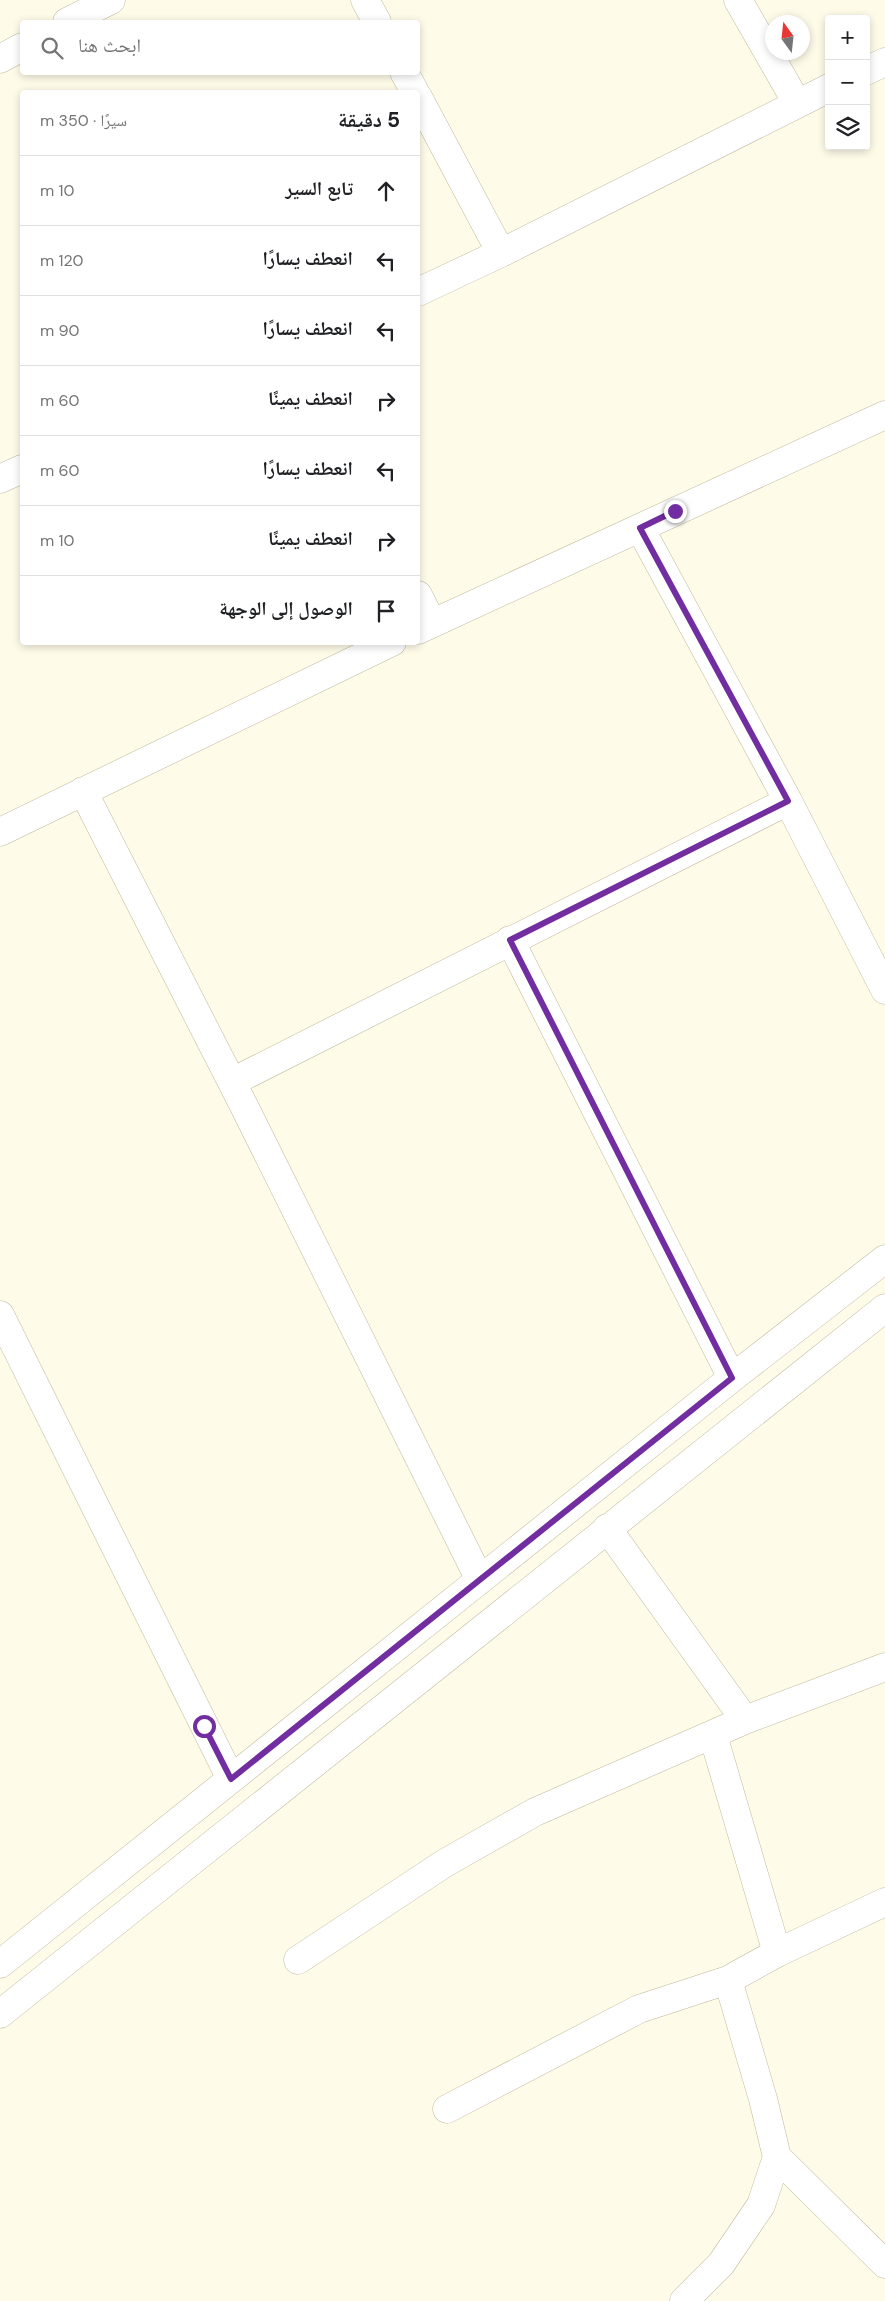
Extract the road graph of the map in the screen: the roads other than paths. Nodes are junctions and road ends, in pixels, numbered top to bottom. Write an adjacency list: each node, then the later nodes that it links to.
1 (111, 0): 4 (street)
2 (365, 0): 5 (street)
3 (738, 0): 14 (street)
4 (72, 20)
5 (377, 20)
6 (20, 48): 7 (street)
7 (0, 59)
8 (885, 62): 9 (street)
9 (870, 69)
10 (406, 75): 11 (street)
11 (414, 90)
12 (825, 90): 14 (street)
13 (420, 101): 15 (street)
14 (796, 103): 15 (street)
15 (501, 253): 16 (street)
16 (420, 291)
17 (885, 415): 20 (street)
18 (20, 470): 19 (street)
19 (0, 478)
20 (640, 528): 22 (street); 25 (street)
21 (420, 604): 22 (street)
22 (425, 627)
23 (386, 645): 24 (street)
24 (83, 792): 26 (street); 29 (street)
25 (788, 801): 27 (street); 28 (street)
26 (0, 832)
27 (510, 940): 29 (street); 33 (street)
28 (885, 990)
29 (232, 1082): 35 (street)
30 (885, 1259): 33 (street)
31 (885, 1308): 34 (street)
32 (0, 1315): 39 (street)
33 (732, 1378): 35 (street)
34 (606, 1528): 37 (street); 45 (street)
35 (480, 1580): 39 (street)
36 (885, 1667): 37 (street)
37 (745, 1720): 38 (street)
38 (713, 1735): 41 (street); 42 (street)
39 (231, 1779): 43 (street)
40 (885, 1902): 41 (street)
41 (778, 1952): 44 (street)
42 (298, 1960)
43 (0, 1964)
44 (728, 1980): 46 (street); 47 (street)
45 (0, 2014)
46 (447, 2109)
47 (777, 2157): 48 (street); 49 (street)
48 (885, 2264)
49 (684, 2301)

